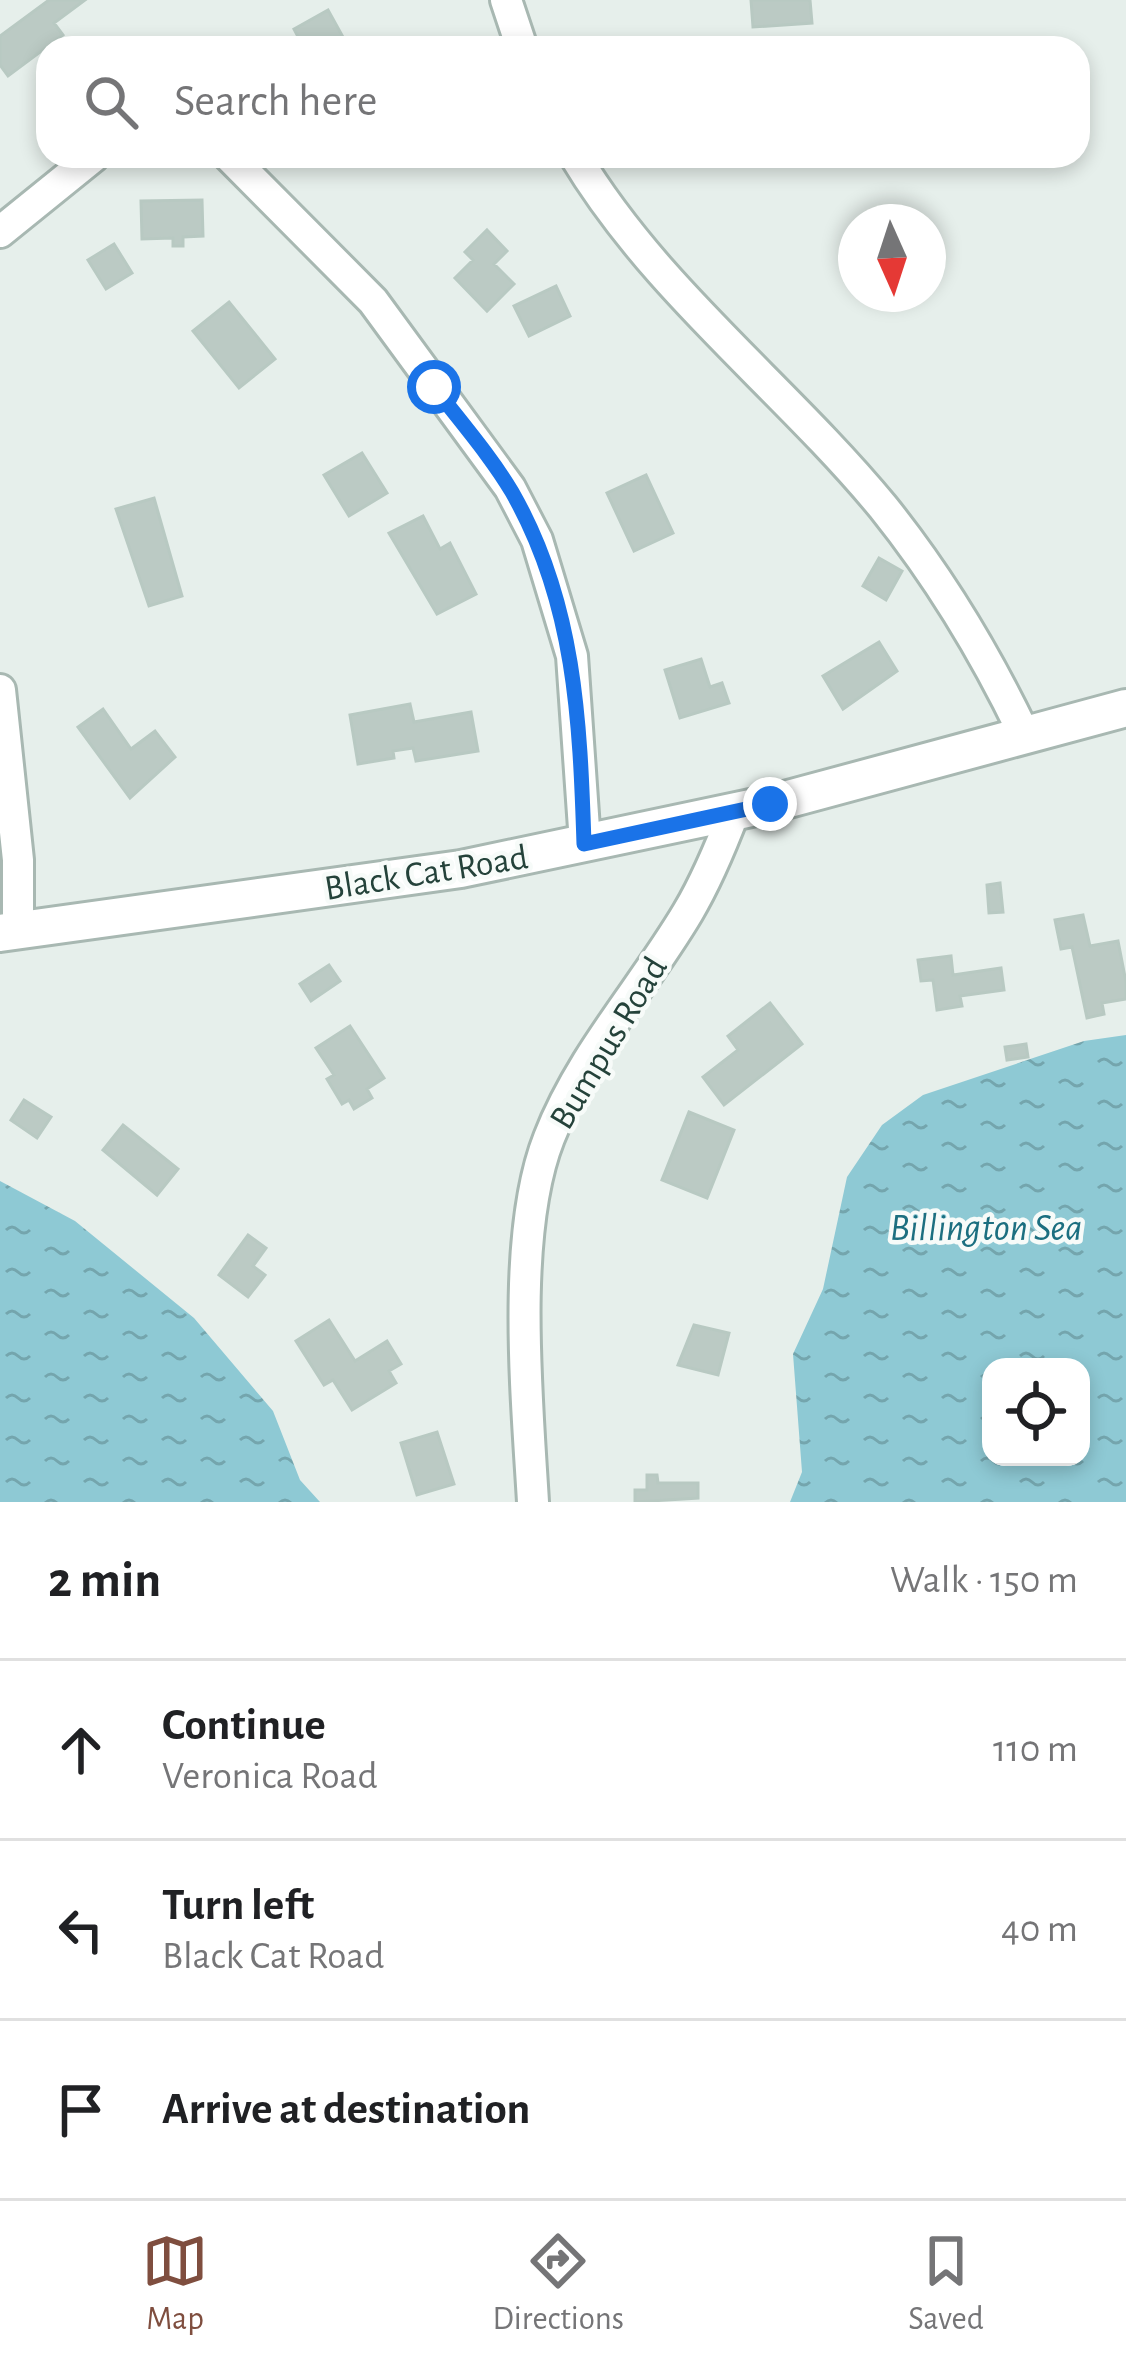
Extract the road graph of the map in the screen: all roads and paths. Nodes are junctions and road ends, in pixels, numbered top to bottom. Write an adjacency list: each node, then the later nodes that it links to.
1 (506, 0): 2 (street)
2 (518, 36)
3 (79, 168): 6 (street)
4 (241, 168): 11 (street)
5 (584, 168): 9 (street)
6 (0, 232)
7 (0, 690): 12 (street)
8 (1126, 708): 9 (street, Black Cat Road)
9 (1024, 732): 10 (street, Black Cat Road)
10 (734, 812): 11 (street, Black Cat Road); 13 (street, Bumpus Road)
11 (584, 844): 12 (street, Black Cat Road)
12 (9, 931)
13 (533, 1502)

